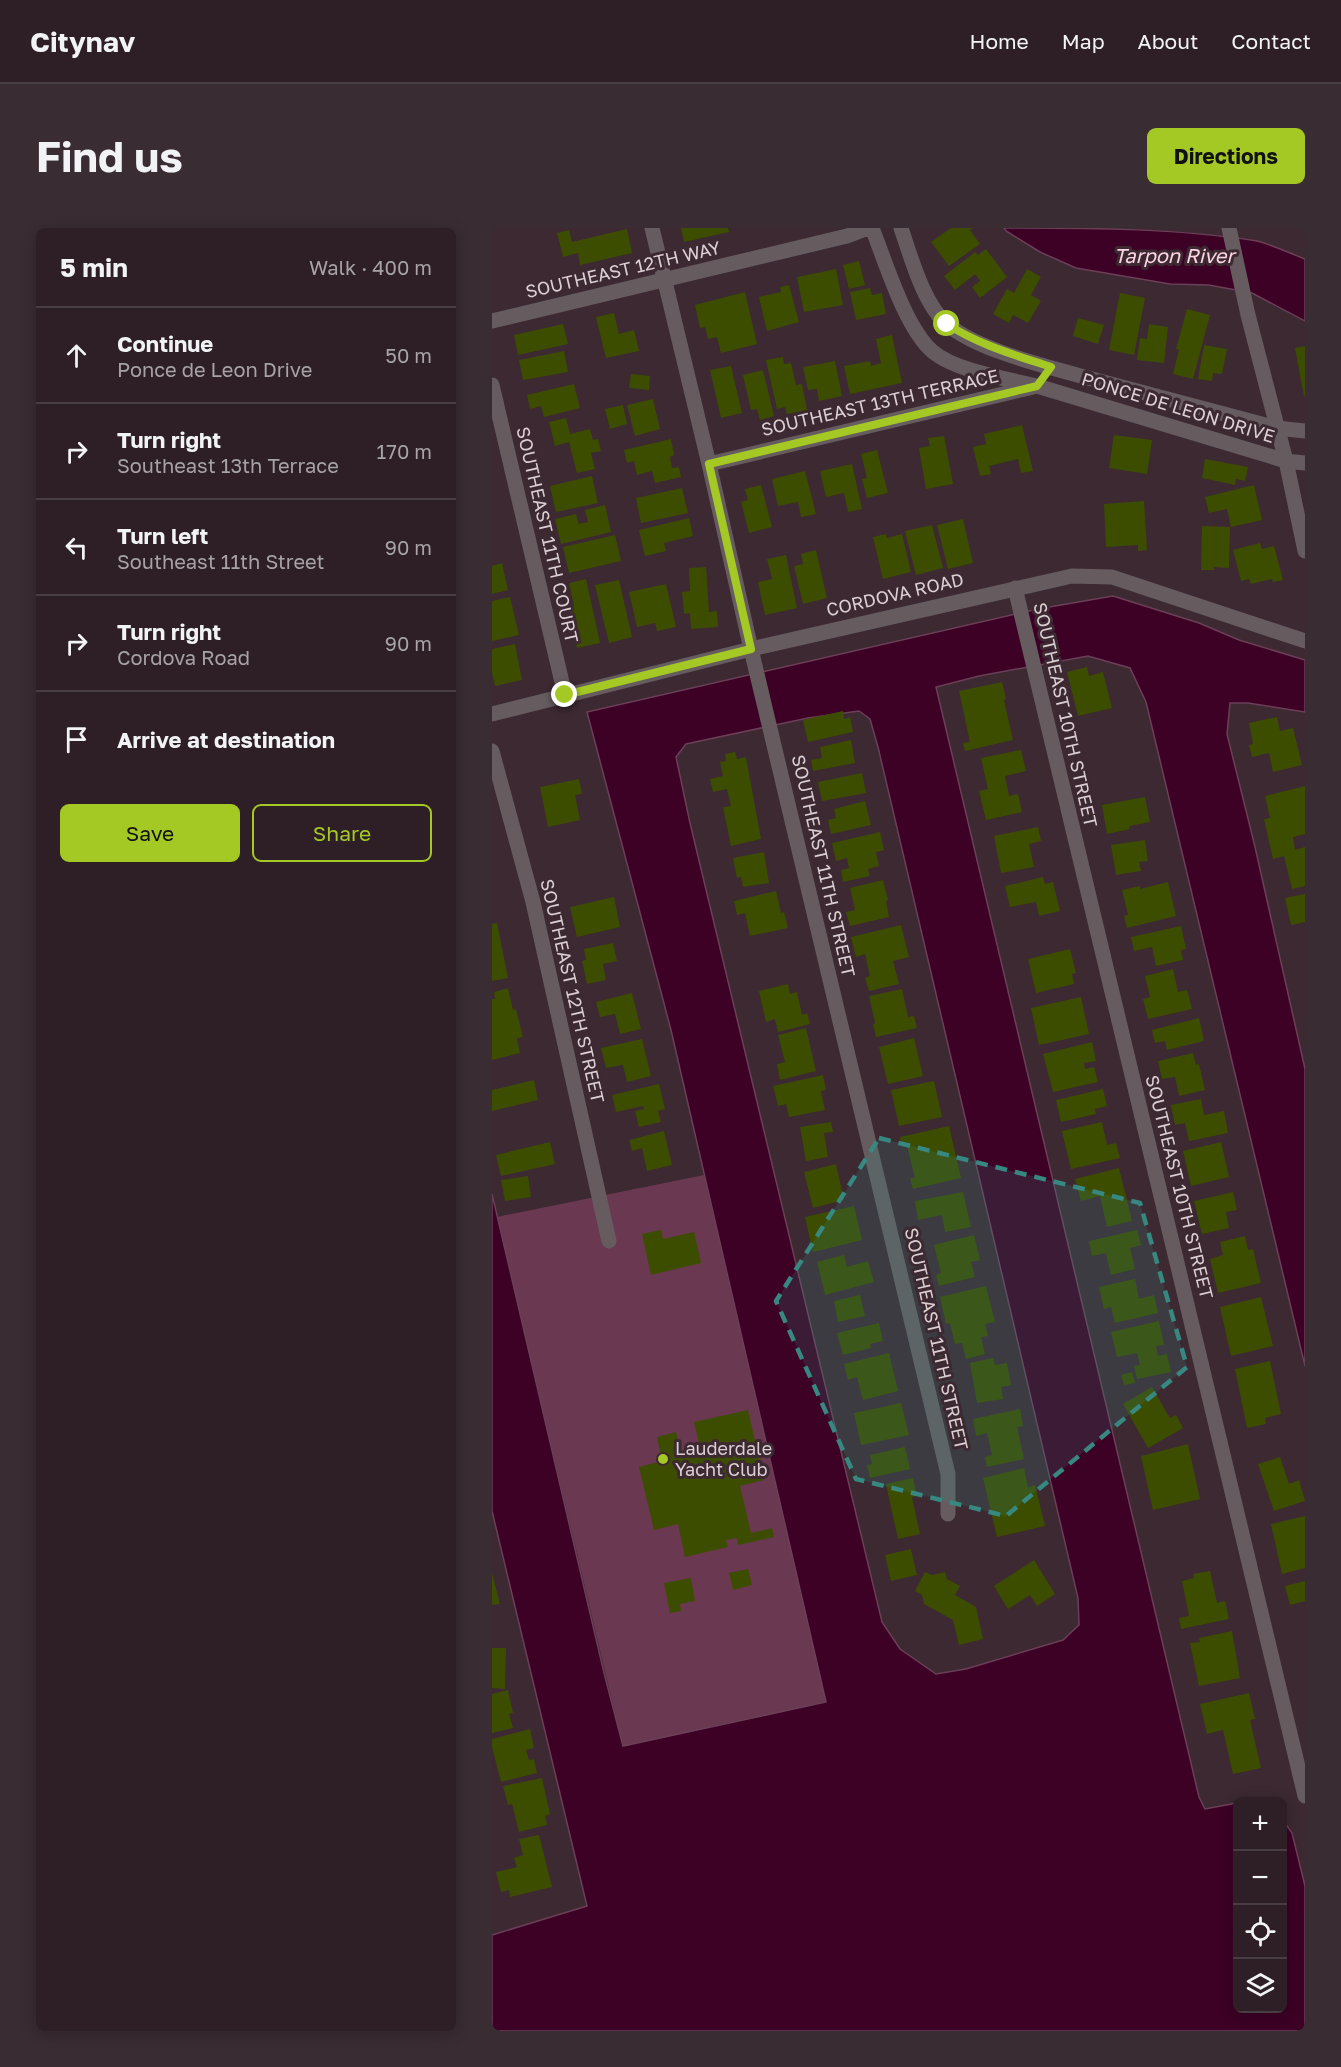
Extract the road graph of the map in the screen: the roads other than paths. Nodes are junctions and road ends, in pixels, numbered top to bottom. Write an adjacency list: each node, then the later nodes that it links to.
1 (652, 228): 5 (street, SOUTHEAST 11TH STREET)
2 (870, 228): 5 (street, SOUTHEAST 12TH WAY); 9 (street, PONCE DE LEON DRIVE)
3 (901, 228): 7 (street, PONCE DE LEON DRIVE)
4 (1229, 229): 10 (street)
5 (665, 280): 6 (street, SOUTHEAST 12TH WAY); 14 (street, SOUTHEAST 11TH STREET)
6 (492, 321)
7 (1051, 367): 9 (street); 10 (street, PONCE DE LEON DRIVE)
8 (492, 385): 19 (street, SOUTHEAST 11TH COURT)
9 (1037, 386): 12 (street, PONCE DE LEON DRIVE); 14 (street, SOUTHEAST 13TH TERRACE)
10 (1277, 428): 11 (street, PONCE DE LEON DRIVE); 12 (street)
11 (1305, 431)
12 (1286, 461): 13 (street, PONCE DE LEON DRIVE); 15 (street)
13 (1305, 463)
14 (709, 464): 18 (street, SOUTHEAST 11TH STREET)
15 (1305, 550)
16 (1015, 588): 17 (street, CORDOVA ROAD); 18 (street, CORDOVA ROAD); 24 (street, SOUTHEAST 10TH STREET)
17 (1305, 641)
18 (751, 649): 19 (street, CORDOVA ROAD); 23 (street, SOUTHEAST 11TH STREET)
19 (565, 695): 20 (street, CORDOVA ROAD)
20 (492, 714)
21 (492, 751): 22 (street, SOUTHEAST 12TH STREET)
22 (609, 1241)
23 (948, 1514)
24 (1305, 1796)

